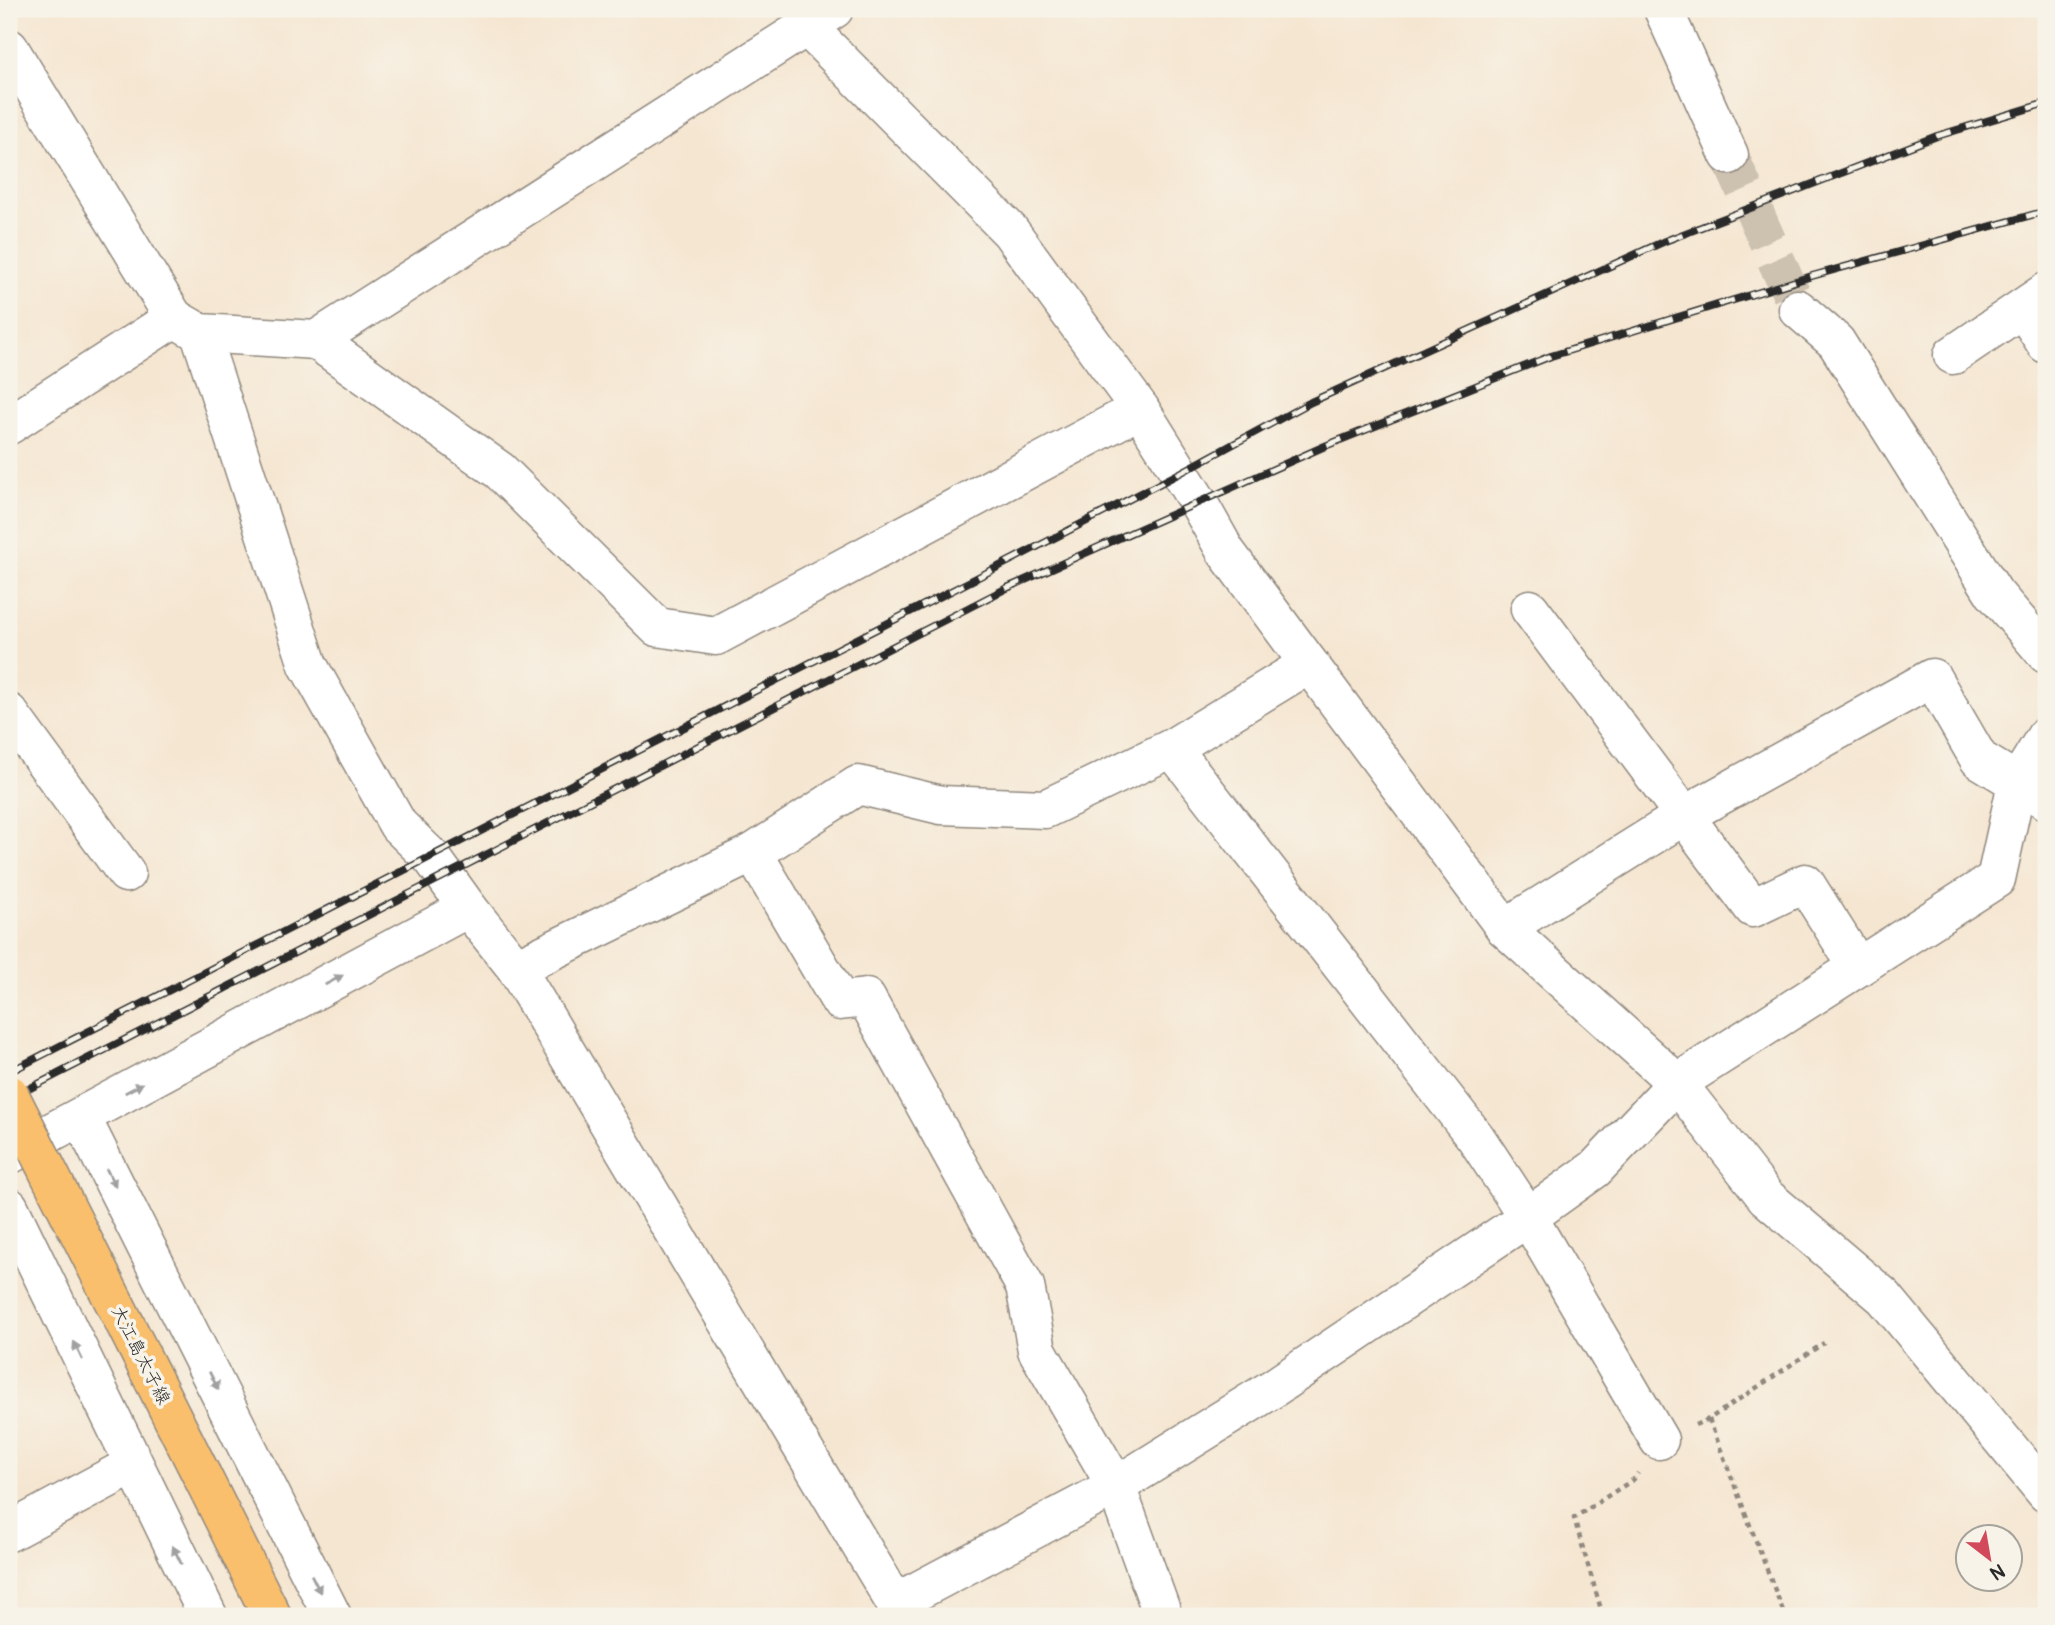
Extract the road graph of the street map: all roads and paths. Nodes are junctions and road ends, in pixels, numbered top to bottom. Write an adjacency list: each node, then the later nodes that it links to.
1 (1663, 9): 4 (street)
2 (821, 18): 8 (street); 12 (street)
3 (9, 48): 7 (street)
4 (1729, 155)
5 (2035, 300): 9 (street); 10 (street)
6 (1798, 309): 14 (street)
7 (187, 325): 8 (street); 11 (street); 23 (street)
8 (316, 340): 12 (street)
9 (2046, 344)
10 (1953, 355)
11 (14, 409)
12 (1140, 409): 15 (street)
13 (1530, 609): 20 (street)
14 (2046, 654)
15 (1309, 664): 18 (street); 24 (street)
16 (9, 713): 22 (street)
17 (2046, 736): 19 (street)
18 (1172, 748): 21 (street); 32 (street)
19 (2032, 792): 20 (street); 25 (street)
20 (1685, 816): 24 (street); 25 (street)
21 (753, 853): 26 (street); 36 (street)
22 (126, 873)
23 (468, 908): 26 (street); 29 (street, one-way to 23)
24 (1505, 928): 27 (street)
25 (1858, 967): 27 (street)
26 (516, 968): 39 (street)
27 (1677, 1083): 32 (street); 37 (street)
28 (9, 1094): 41 (main road, 大江島太子線, bridge)
29 (80, 1117): 30 (street); 42 (street, one-way to 42)
30 (9, 1155)
31 (9, 1207): 35 (street, one-way to 31)
32 (1528, 1217): 34 (street); 36 (street)
33 (1709, 1419): 44 (path)
34 (1659, 1440)
35 (133, 1465): 38 (street); 40 (street, one-way to 35)
36 (1116, 1486): 39 (street); 43 (street)
37 (2046, 1493)
38 (9, 1532)
39 (899, 1610)
40 (208, 1616)
41 (272, 1616)
42 (332, 1616)
43 (1163, 1616)
44 (1785, 1616)

